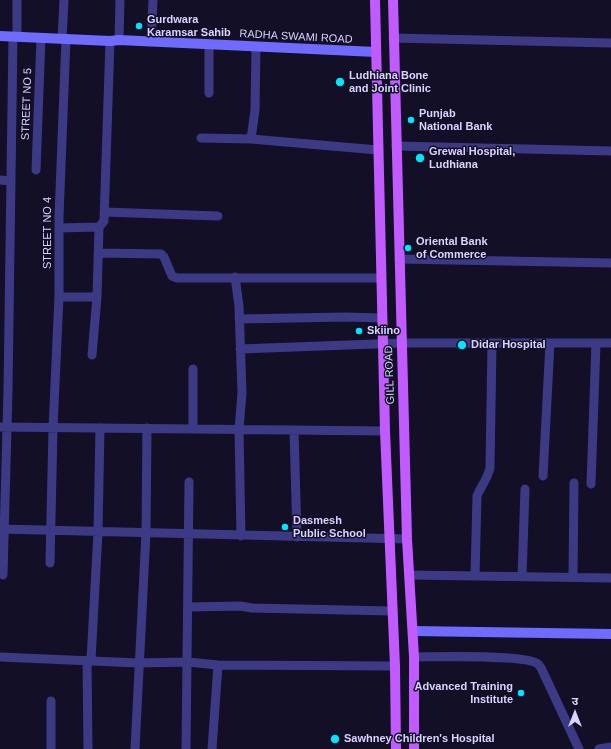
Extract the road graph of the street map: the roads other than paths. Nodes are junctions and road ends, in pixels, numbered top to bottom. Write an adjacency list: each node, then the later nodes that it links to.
1 (17, 0): 8 (street)
2 (64, 0): 11 (street, STREET NO 4)
3 (120, 0): 12 (street)
4 (153, 0): 13 (street)
5 (376, 0): 17 (main road, GILL ROAD)
6 (393, 0): 10 (main road, GILL ROAD)
7 (0, 36): 8 (street, RADHA SWAMI ROAD)
8 (15, 36): 9 (street, RADHA SWAMI ROAD); 26 (street)
9 (41, 38): 11 (street, RADHA SWAMI ROAD); 24 (street, STREET NO 5)
10 (393, 38): 14 (street); 21 (main road, GILL ROAD)
11 (64, 39): 12 (street, RADHA SWAMI ROAD); 30 (street, STREET NO 4)
12 (114, 41): 13 (street, RADHA SWAMI ROAD); 27 (street)
13 (151, 42): 15 (street, RADHA SWAMI ROAD)
14 (611, 43)
15 (209, 44): 16 (street, RADHA SWAMI ROAD); 18 (street)
16 (256, 47): 17 (street, RADHA SWAMI ROAD); 20 (street)
17 (376, 52): 22 (main road, GILL ROAD)
18 (209, 93)
19 (201, 138): 20 (street)
20 (251, 139): 22 (street)
21 (396, 146): 23 (street); 32 (main road, GILL ROAD)
22 (378, 150): 35 (main road, GILL ROAD)
23 (611, 151)
24 (36, 170)
25 (0, 180): 26 (street)
26 (11, 181): 49 (street)
27 (104, 212): 28 (street); 29 (street)
28 (218, 216)
29 (99, 227): 30 (street); 31 (street)
30 (59, 228): 36 (street, STREET NO 4)
31 (98, 253): 34 (street); 37 (street)
32 (399, 259): 33 (street); 40 (main road, GILL ROAD)
33 (611, 264)
34 (235, 277): 35 (street); 39 (street)
35 (381, 278): 38 (main road, GILL ROAD)
36 (59, 297): 37 (street); 50 (street, STREET NO 4)
37 (97, 297): 47 (street)
38 (382, 318): 39 (street); 44 (main road, GILL ROAD)
39 (240, 319): 46 (street)
40 (402, 343): 44 (street); 45 (street); 70 (main road, GILL ROAD)
41 (550, 343): 42 (street); 45 (street); 57 (street)
42 (596, 343): 43 (street); 60 (street)
43 (611, 343)
44 (384, 344): 46 (street); 56 (main road, GILL ROAD)
45 (492, 344): 74 (street)
46 (240, 349): 54 (street)
47 (92, 355)
48 (193, 369): 53 (street)
49 (4, 427): 50 (street); 62 (street)
50 (53, 428): 51 (street); 63 (street, STREET NO 4)
51 (100, 428): 52 (street); 64 (street)
52 (147, 428): 53 (street); 65 (street)
53 (192, 429): 54 (street)
54 (239, 429): 55 (street); 67 (street)
55 (294, 430): 56 (street); 68 (street)
56 (385, 431): 69 (main road, GILL ROAD)
57 (543, 476)
58 (189, 482): 66 (street)
59 (574, 483): 76 (street)
60 (591, 484)
61 (525, 489): 75 (street)
62 (2, 529): 63 (street); 72 (street)
63 (51, 530): 64 (street); 71 (street, STREET NO 4)
64 (98, 532): 65 (street); 84 (street)
65 (146, 533): 66 (street); 86 (street)
66 (188, 534): 67 (street); 78 (street)
67 (241, 536): 68 (street)
68 (296, 538): 69 (street)
69 (389, 539): 70 (street); 79 (main road, GILL ROAD)
70 (407, 539): 73 (main road, GILL ROAD)
71 (50, 563)
72 (3, 575)
73 (409, 575): 74 (street); 80 (main road, GILL ROAD)
74 (475, 576): 75 (street)
75 (522, 577): 76 (street)
76 (573, 577): 77 (street)
77 (611, 578)
78 (188, 607): 79 (street); 85 (street)
79 (392, 611): 88 (main road, GILL ROAD)
80 (413, 631): 81 (street); 83 (main road, GILL ROAD)
81 (611, 634)
82 (0, 657): 84 (street)
83 (414, 657): 97 (main road, GILL ROAD); 98 (street)
84 (91, 660): 86 (street); 92 (street)
85 (188, 662): 86 (street); 87 (street); 94 (street)
86 (138, 663): 93 (street)
87 (218, 665): 88 (street); 95 (street)
88 (395, 666): 96 (main road, GILL ROAD)
89 (51, 701): 91 (street)
90 (611, 747): 99 (street)
91 (51, 749)
92 (88, 749)
93 (135, 749)
94 (186, 749)
95 (212, 749)
96 (396, 749)
97 (414, 749)
98 (578, 749)
99 (599, 749)

